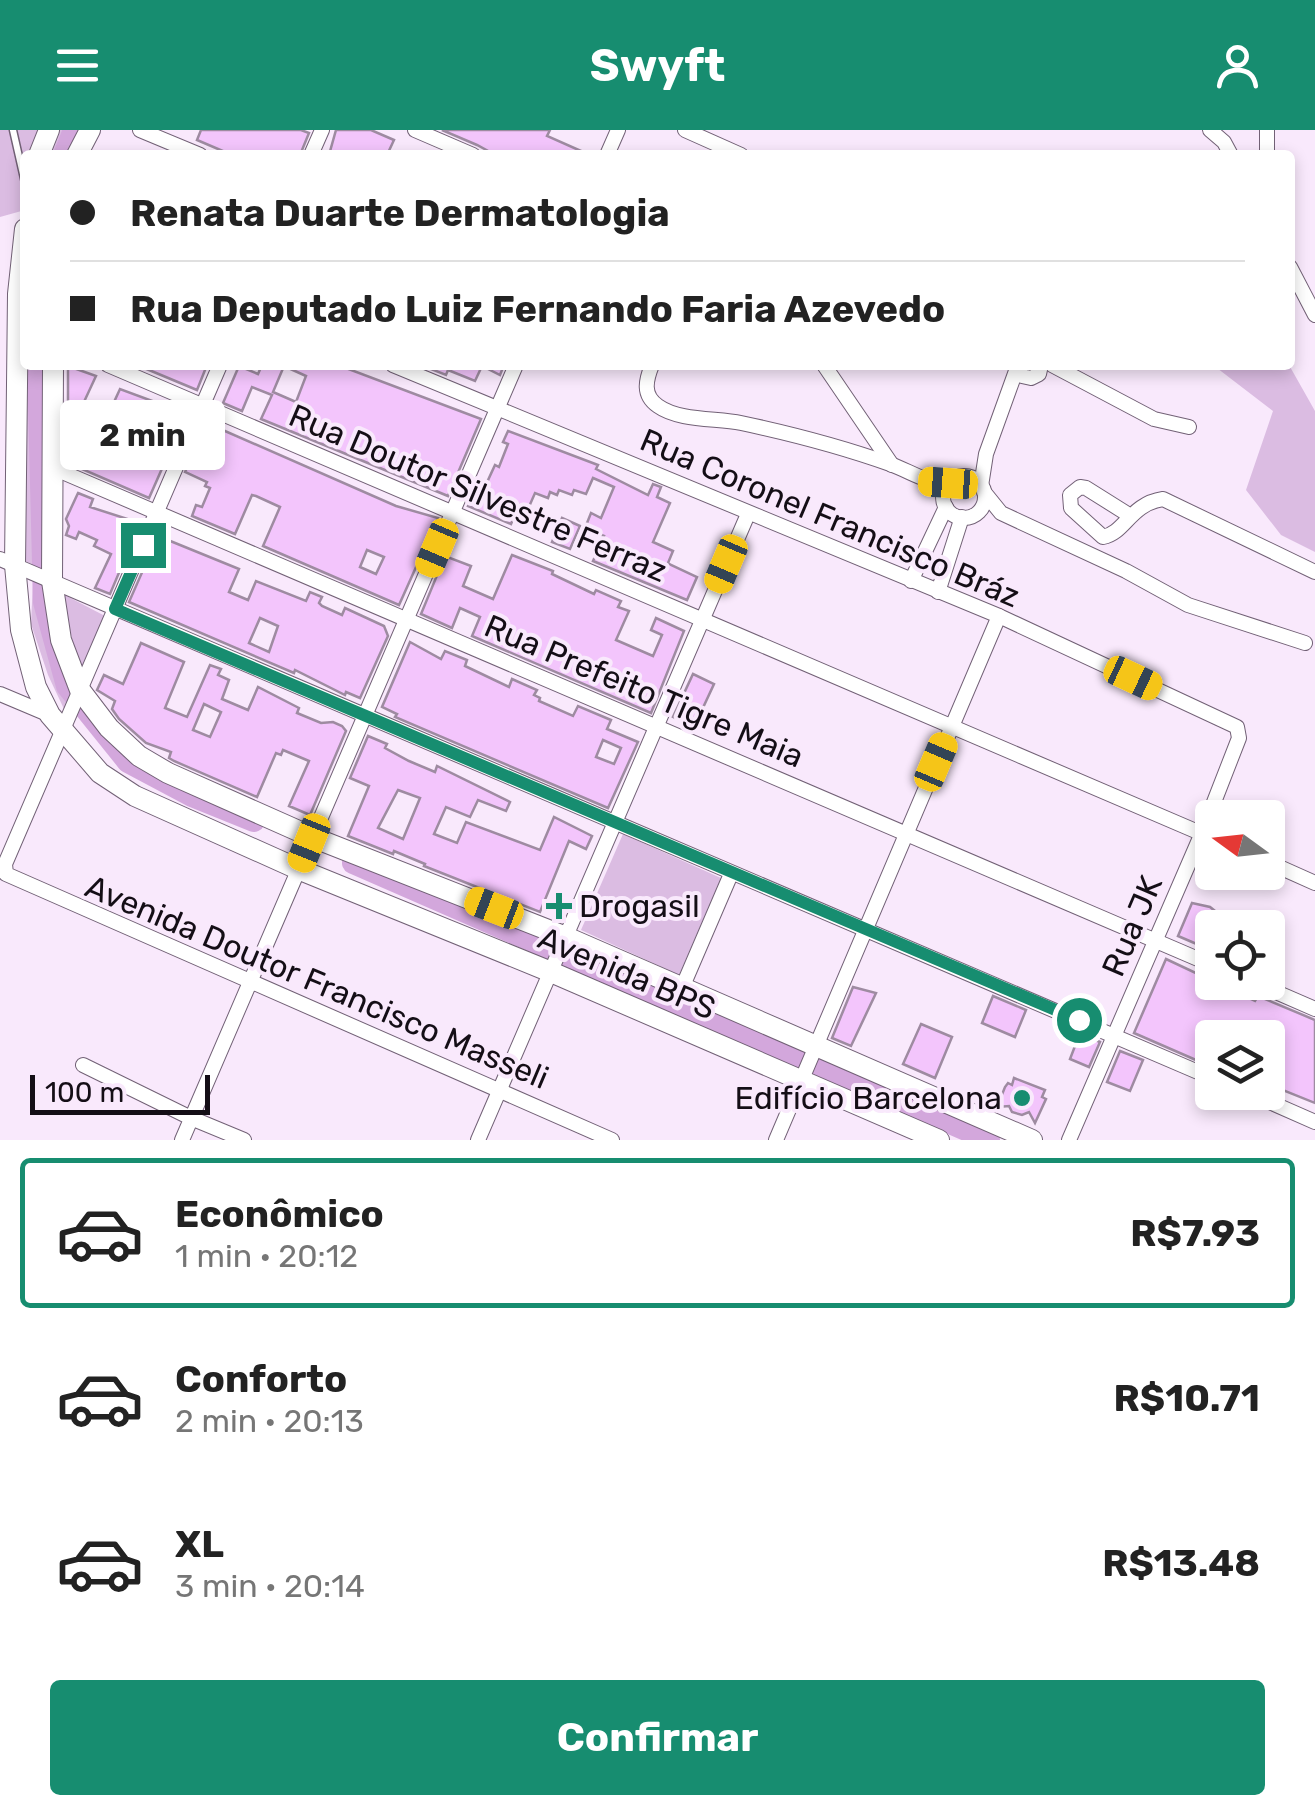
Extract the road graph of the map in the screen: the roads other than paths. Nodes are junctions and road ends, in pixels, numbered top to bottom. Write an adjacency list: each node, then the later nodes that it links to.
1 (13, 130): 10 (lane)
2 (140, 130): 6 (street)
3 (416, 130): 7 (street)
4 (685, 130): 8 (street)
5 (1210, 130): 9 (street)
6 (188, 150)
7 (462, 150)
8 (731, 150)
9 (1228, 150)
10 (20, 161)
11 (20, 275): 42 (main road, Avenida BPS)
12 (1295, 277): 13 (street)
13 (1315, 315)
14 (53, 370): 30 (main road, Avenida BPS)
15 (120, 370): 25 (street, Rua Doutor Silvestre Ferraz)
16 (218, 370): 25 (street)
17 (405, 370): 26 (street, Rua Coronel Francisco Bráz)
18 (514, 370): 26 (street)
19 (650, 370): 29 (street)
20 (827, 370): 29 (street)
21 (1016, 370): 24 (street)
22 (1061, 370): 27 (street)
23 (1037, 372): 24 (street)
24 (1010, 389): 28 (street)
25 (203, 406): 36 (street); 37 (street, Rua Doutor Silvestre Ferraz)
26 (498, 408): 37 (street); 39 (street, Rua Coronel Francisco Bráz)
27 (1188, 427)
28 (986, 454): 31 (street); 34 (street)
29 (892, 465): 32 (street)
30 (53, 468): 36 (street, Rua Prefeito Tigre Maia); 44 (main road, Avenida BPS)
31 (966, 476): 33 (street); 34 (street)
32 (925, 481): 33 (street); 35 (street)
33 (948, 483): 35 (street)
34 (983, 489): 38 (street); 41 (street)
35 (945, 504): 41 (street); 45 (street)
36 (157, 512): 47 (street); 50 (street, Rua Prefeito Tigre Maia)
37 (453, 512): 49 (street, Rua Doutor Silvestre Ferraz); 50 (street)
38 (1001, 512): 41 (street); 51 (street)
39 (748, 514): 45 (street, Rua Coronel Francisco Bráz); 49 (street)
40 (1128, 515): 43 (street)
41 (968, 516): 46 (street)
42 (14, 565): 44 (street); 55 (main road, Avenida BPS)
43 (1315, 572)
44 (48, 580): 47 (street); 52 (main road, Avenida BPS)
45 (910, 581): 46 (street, Rua Coronel Francisco Bráz)
46 (938, 592): 48 (street, Rua Coronel Francisco Bráz)
47 (115, 609): 52 (street); 54 (street)
48 (999, 616): 57 (street); 58 (street, Rua Coronel Francisco Bráz)
49 (702, 619): 56 (street); 57 (street, Rua Doutor Silvestre Ferraz)
50 (406, 620): 54 (street); 56 (street, Rua Prefeito Tigre Maia)
51 (1304, 644)
52 (79, 693): 55 (street); 63 (main road, Avenida BPS)
53 (0, 694): 55 (street)
54 (364, 716): 60 (street); 63 (street)
55 (60, 723): 65 (main road, Avenida BPS); 74 (street, Avenida Doutor Francisco Masseli)
56 (656, 726): 60 (street); 62 (street, Rua Prefeito Tigre Maia)
57 (952, 726): 61 (street, Rua Doutor Silvestre Ferraz); 62 (street)
58 (1240, 732): 59 (street, Rua JK)
59 (1219, 800)
60 (614, 824): 67 (street); 70 (street)
61 (1195, 830)
62 (906, 834): 69 (street); 71 (street, Rua Prefeito Tigre Maia)
63 (311, 840): 65 (street); 70 (main road, Avenida BPS)
64 (1195, 862): 71 (street, Rua JK)
65 (300, 866): 73 (main road, Avenida BPS); 74 (street)
66 (1285, 870): 68 (street)
67 (731, 874): 69 (street); 75 (street)
68 (1315, 883)
69 (865, 930): 78 (street); 79 (street)
70 (565, 940): 73 (street); 75 (main road, Avenida BPS)
71 (1156, 941): 72 (street, Rua Prefeito Tigre Maia); 78 (street, Rua JK)
72 (1195, 958)
73 (552, 970): 82 (main road, Avenida BPS); 83 (street)
74 (249, 984): 83 (street, Avenida Doutor Francisco Masseli); 85 (street)
75 (682, 988): 79 (main road, Avenida BPS)
76 (1285, 996): 77 (street)
77 (1315, 1009)
78 (1115, 1036): 81 (street); 94 (street, Rua JK)
79 (815, 1049): 82 (street); 93 (main road, Avenida BPS)
80 (83, 1065): 85 (street)
81 (1195, 1071)
82 (802, 1077): 91 (street); 92 (main road, Avenida BPS)
83 (498, 1092): 89 (street); 90 (street, Avenida Doutor Francisco Masseli)
84 (1285, 1109): 86 (street)
85 (191, 1118): 87 (street); 88 (street)
86 (1315, 1122)
87 (182, 1140)
88 (244, 1140)
89 (478, 1140)
90 (612, 1140)
91 (776, 1140)
92 (939, 1140)
93 (1032, 1140)
94 (1070, 1140)

